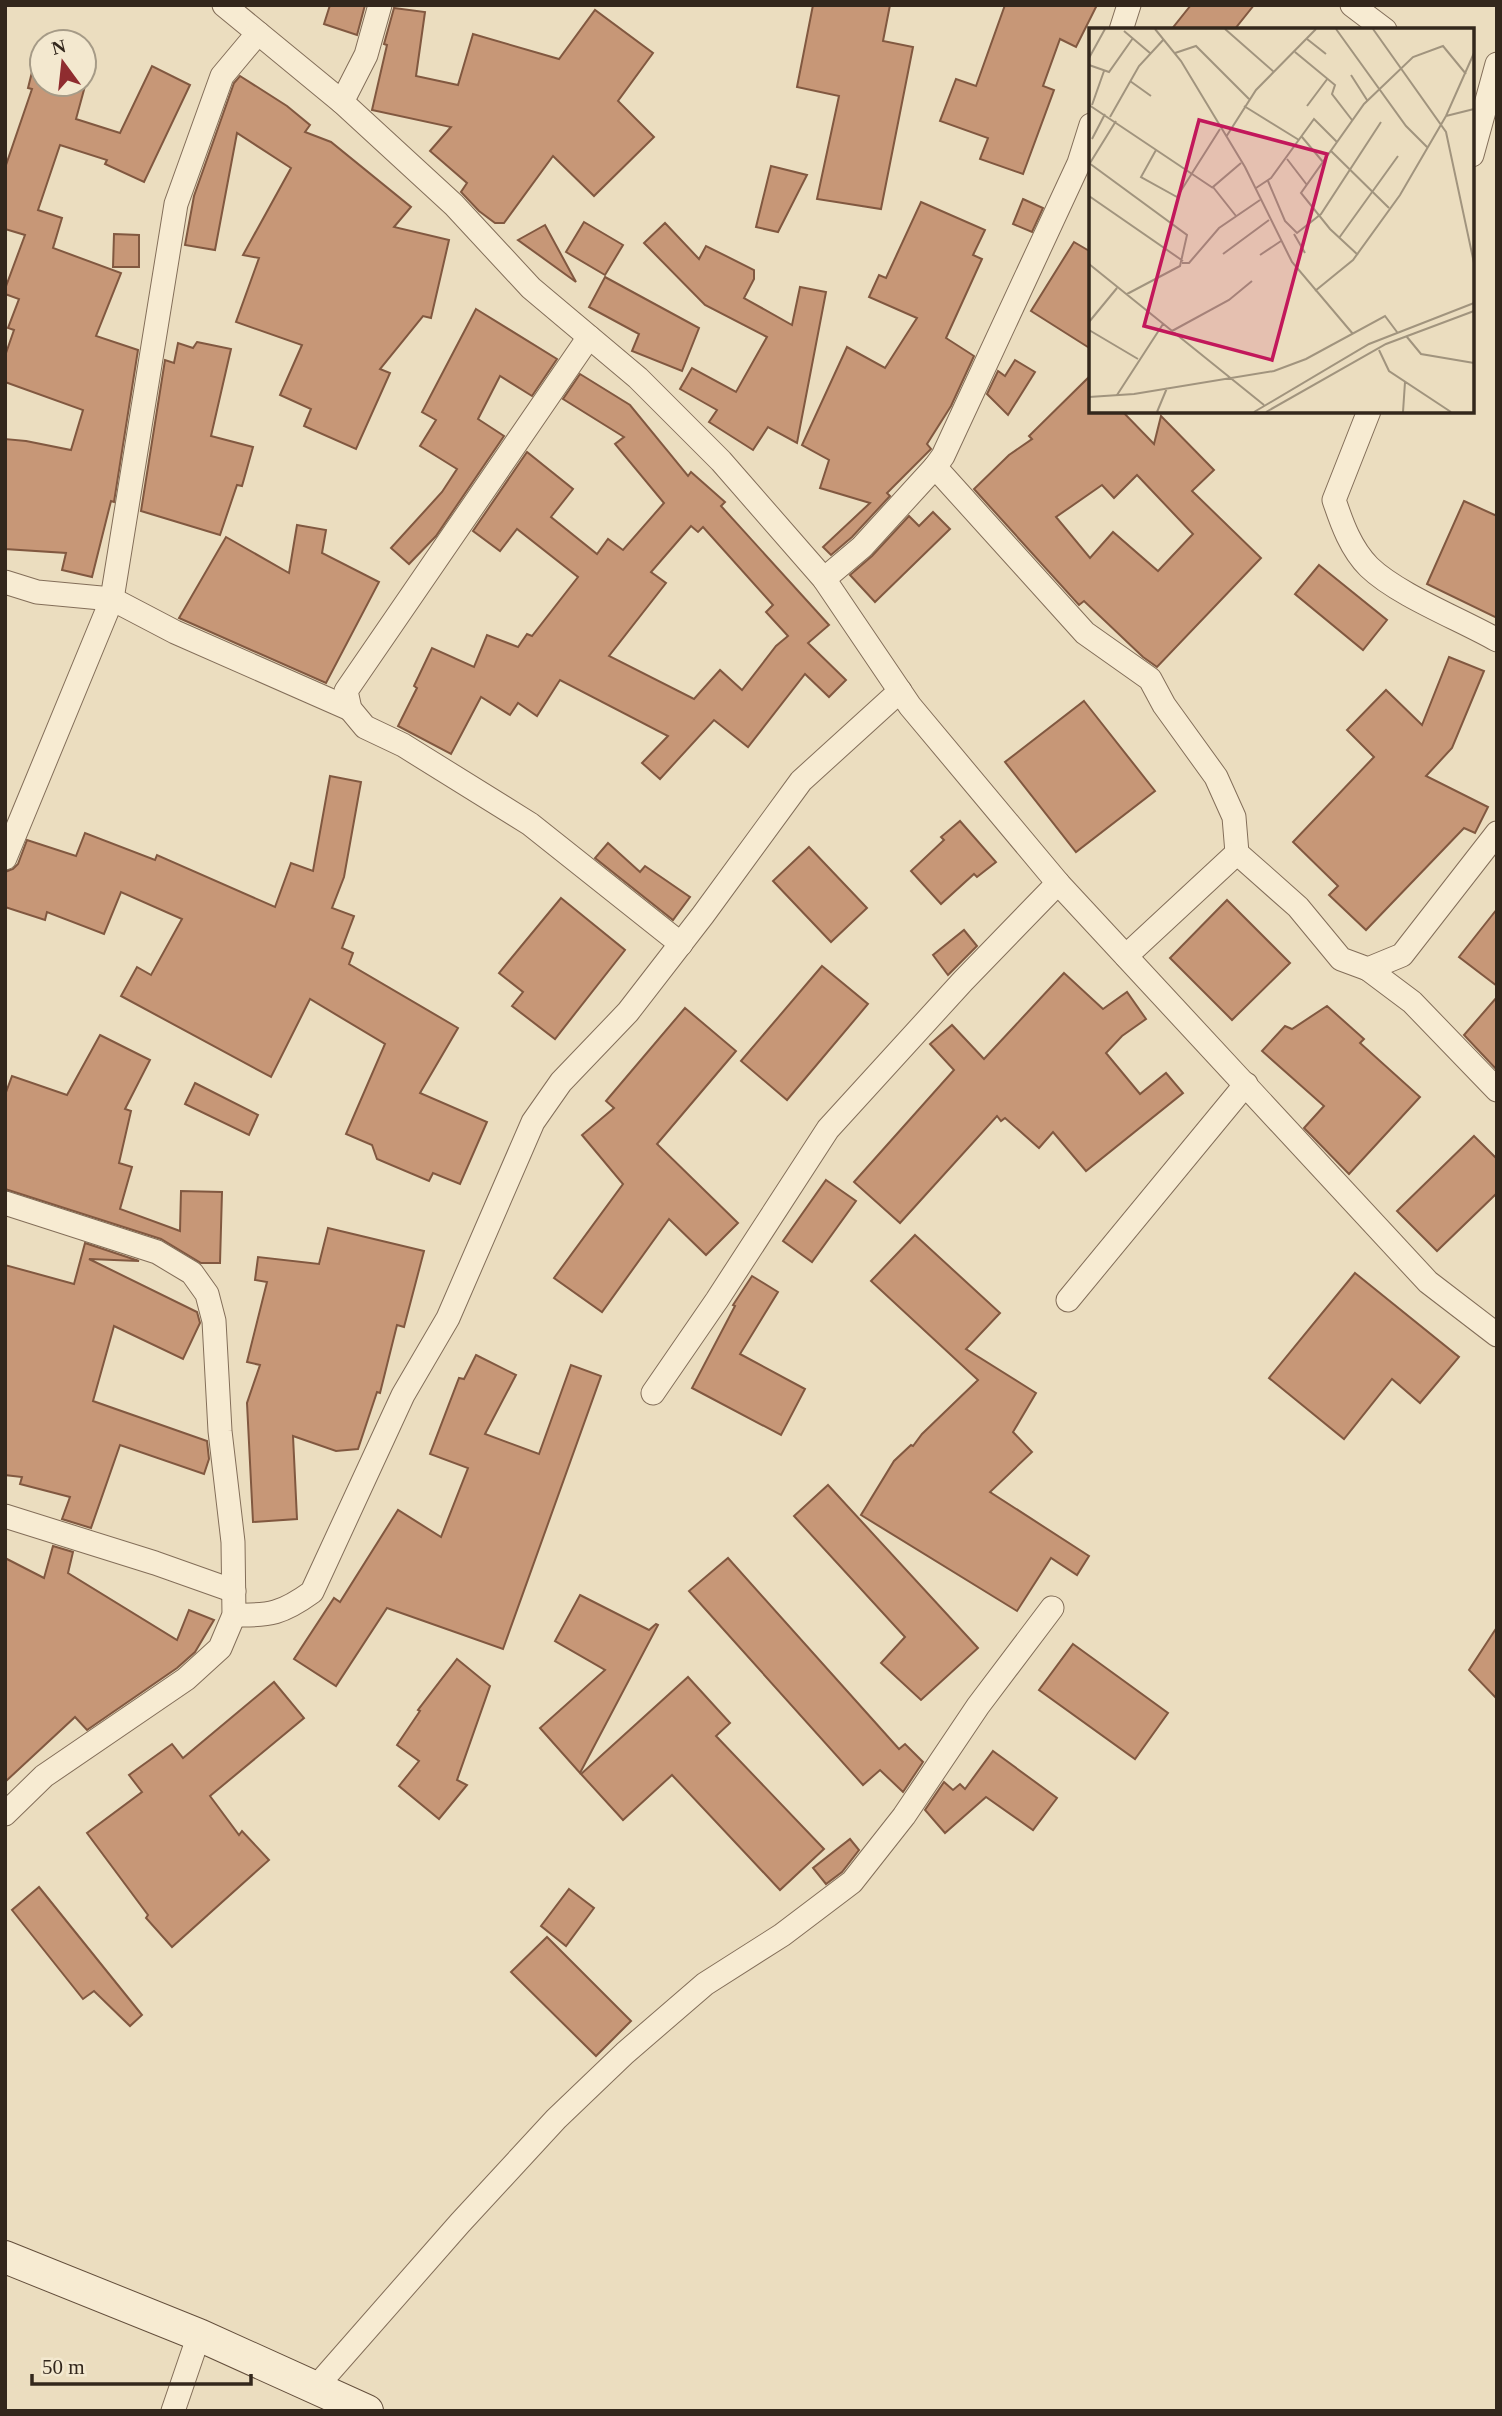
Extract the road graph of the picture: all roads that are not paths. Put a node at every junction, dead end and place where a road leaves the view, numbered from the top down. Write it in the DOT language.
graph roads {
  1 [pos="224,5"];
  2 [pos="380,5"];
  3 [pos="1129,5"];
  4 [pos="1352,5"];
  5 [pos="1122,28"];
  6 [pos="1382,28"];
  7 [pos="258,33"];
  8 [pos="1497,64"];
  9 [pos="1478,101"];
  10 [pos="342,102"];
  11 [pos="1474,137"];
  12 [pos="1089,139"];
  13 [pos="1085,167"];
  14 [pos="589,337"];
  15 [pos="1368,413"];
  16 [pos="935,467"];
  17 [pos="824,579"];
  18 [pos="5,582"];
  19 [pos="112,599"];
  20 [pos="1497,640"];
  21 [pos="900,691"];
  22 [pos="350,709"];
  23 [pos="1497,833"];
  24 [pos="1237,853"];
  25 [pos="5,858"];
  26 [pos="1058,883"];
  27 [pos="681,944"];
  28 [pos="1126,956"];
  29 [pos="1368,969"];
  30 [pos="1246,1084"];
  31 [pos="1497,1090"];
  32 [pos="5,1203"];
  33 [pos="1068,1300"];
  34 [pos="1497,1335"];
  35 [pos="653,1393"];
  36 [pos="5,1516"];
  37 [pos="234,1591"];
  38 [pos="1052,1608"];
  39 [pos="234,1615"];
  40 [pos="5,1814"];
  41 [pos="5,2257"];
  42 [pos="199,2334"];
  43 [pos="316,2387"];
  44 [pos="173,2411"];
  45 [pos="367,2411"];
  1 -- 7 [label="street"];
  2 -- 10 [label="street"];
  3 -- 5 [label="street"];
  4 -- 6 [label="street"];
  7 -- 10 [label="street"];
  7 -- 19 [label="street"];
  8 -- 9 [label="street"];
  9 -- 11 [label="street"];
  10 -- 14 [label="street"];
  12 -- 13 [label="street"];
  13 -- 16 [label="street"];
  14 -- 17 [label="street"];
  14 -- 22 [label="street"];
  15 -- 20 [label="street"];
  16 -- 17 [label="street"];
  16 -- 24 [label="street"];
  17 -- 21 [label="street"];
  18 -- 19 [label="street"];
  19 -- 22 [label="street"];
  19 -- 25 [label="street"];
  21 -- 26 [label="street"];
  21 -- 27 [label="street"];
  22 -- 27 [label="street"];
  23 -- 29 [label="street"];
  24 -- 28 [label="street"];
  24 -- 29 [label="street"];
  26 -- 28 [label="street"];
  26 -- 35 [label="street"];
  27 -- 39 [label="street"];
  28 -- 30 [label="street"];
  29 -- 31 [label="street"];
  30 -- 33 [label="street"];
  30 -- 34 [label="street"];
  32 -- 37 [label="street"];
  36 -- 37 [label="street"];
  37 -- 39 [label="street"];
  38 -- 43 [label="street"];
  39 -- 40 [label="street"];
  41 -- 42 [label="street"];
  42 -- 43 [label="street"];
  42 -- 44 [label="street"];
  43 -- 45 [label="street"];
}
